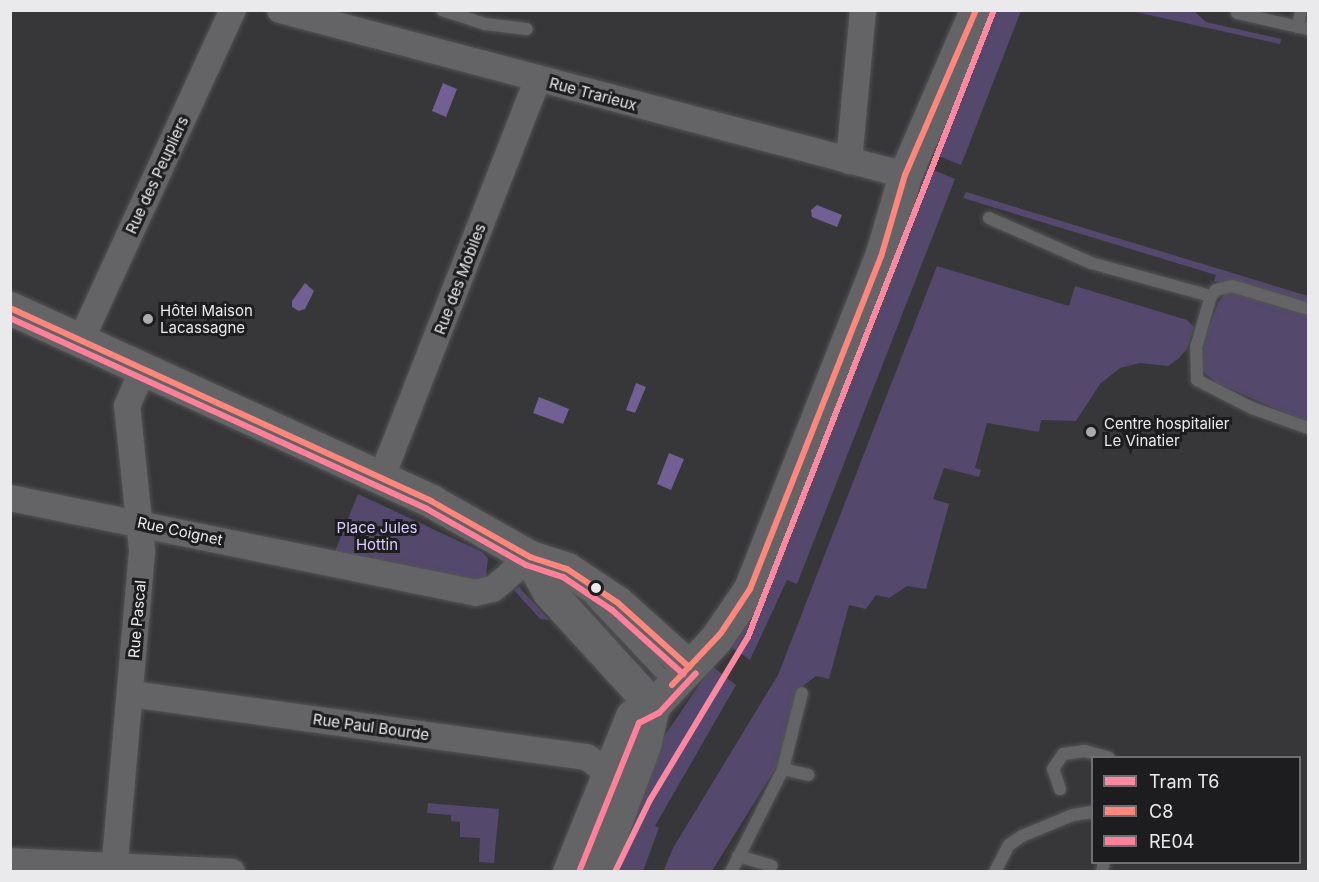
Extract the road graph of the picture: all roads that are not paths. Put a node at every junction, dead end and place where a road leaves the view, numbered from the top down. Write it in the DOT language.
graph roads {
  1 [pos="232,10"];
  2 [pos="280,10"];
  3 [pos="442,10"];
  4 [pos="862,10"];
  5 [pos="976,10"];
  6 [pos="1301,10"];
  7 [pos="1237,13"];
  8 [pos="1303,28"];
  9 [pos="527,29"];
  10 [pos="538,79"];
  11 [pos="849,161"];
  12 [pos="905,175"];
  13 [pos="989,218"];
  14 [pos="1211,296"];
  15 [pos="10,308"];
  16 [pos="1308,309"];
  17 [pos="81,340"];
  18 [pos="143,369"];
  19 [pos="1308,428"];
  20 [pos="381,479"];
  21 [pos="10,498"];
  22 [pos="140,522"];
  23 [pos="530,557"];
  24 [pos="671,686"];
  25 [pos="802,693"];
  26 [pos="131,694"];
  27 [pos="1102,756"];
  28 [pos="783,769"];
  29 [pos="607,771"];
  30 [pos="808,775"];
  31 [pos="1060,789"];
  32 [pos="1091,812"];
  33 [pos="738,855"];
  34 [pos="10,861"];
  35 [pos="772,866"];
  36 [pos="115,869"];
  37 [pos="232,872"];
  38 [pos="569,872"];
  39 [pos="597,872"];
  40 [pos="731,872"];
  41 [pos="995,872"];
  1 -- 17 [label="street, Rue des Peupliers"];
  2 -- 10 [label="street, Rue Trarieux"];
  3 -- 9 [label="lane"];
  4 -- 11 [label="street"];
  5 -- 12 [label="main road"];
  6 -- 8 [label="lane"];
  7 -- 8 [label="lane"];
  10 -- 11 [label="street, Rue Trarieux"];
  10 -- 20 [label="street, Rue des Mobiles"];
  11 -- 12 [label="street, Rue Trarieux"];
  12 -- 24 [label="main road"];
  13 -- 14 [label="lane"];
  14 -- 16 [label="lane"];
  14 -- 19 [label="lane"];
  15 -- 17 [label="main road"];
  17 -- 18 [label="main road"];
  18 -- 20 [label="main road"];
  18 -- 22 [label="street, Rue Pascal"];
  20 -- 23 [label="main road"];
  21 -- 22 [label="street, Rue Coignet"];
  22 -- 23 [label="street, Rue Coignet"];
  22 -- 26 [label="street, Rue Pascal"];
  23 -- 24 [label="main road"];
  23 -- 24 [label="main road"];
  24 -- 29 [label="main road"];
  24 -- 39 [label="main road"];
  25 -- 28 [label="lane"];
  26 -- 29 [label="street, Rue Paul Bourde"];
  26 -- 36 [label="street, Rue Pascal"];
  27 -- 31 [label="lane"];
  28 -- 30 [label="lane"];
  28 -- 33 [label="lane"];
  29 -- 38 [label="main road"];
  32 -- 41 [label="lane"];
  33 -- 35 [label="lane"];
  33 -- 40 [label="lane"];
  34 -- 36 [label="street"];
  36 -- 37 [label="street"];
}
